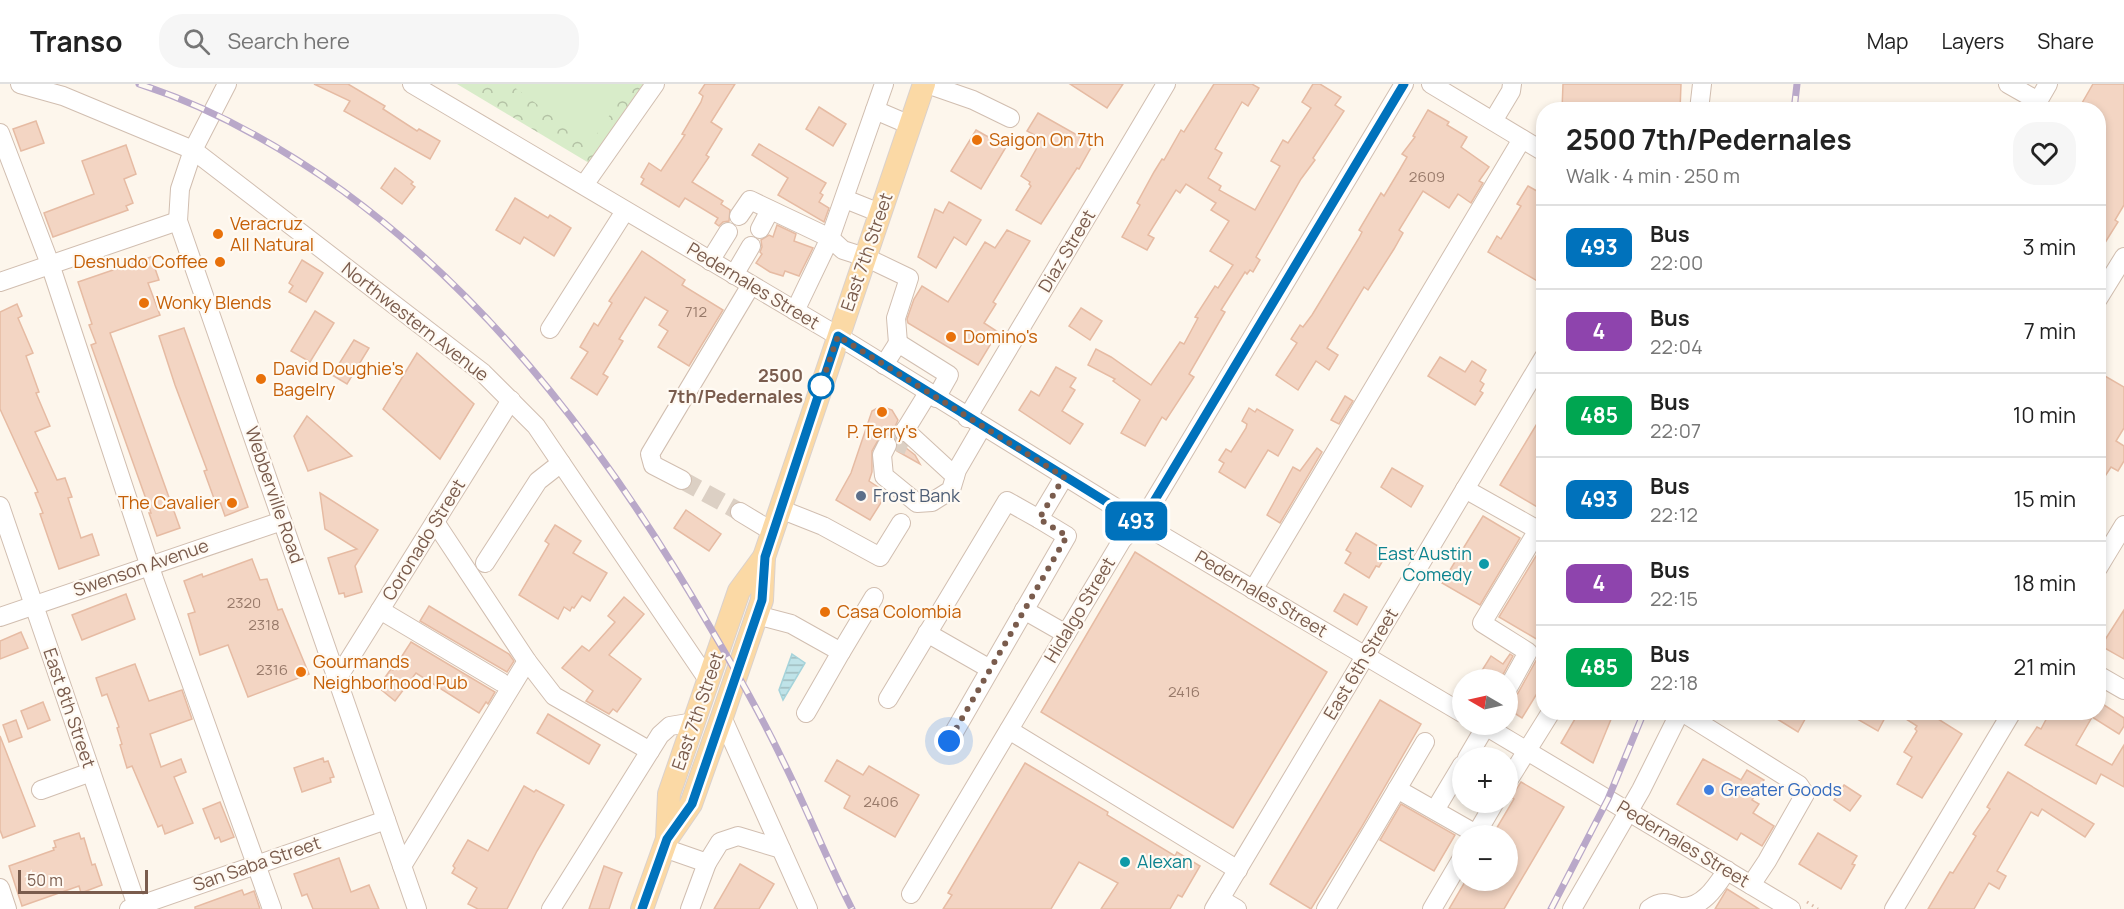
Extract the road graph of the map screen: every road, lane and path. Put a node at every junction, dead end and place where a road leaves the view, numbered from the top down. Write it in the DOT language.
graph roads {
  1 [pos="20,84"];
  2 [pos="227,84"];
  3 [pos="412,84"];
  4 [pos="655,84"];
  5 [pos="884,84"];
  6 [pos="926,84"];
  7 [pos="1166,84"];
  8 [pos="1404,84"];
  9 [pos="1431,84"];
  10 [pos="1512,84"];
  11 [pos="1702,84"];
  12 [pos="2008,84"];
  13 [pos="2048,84"];
  14 [pos="1700,102"];
  15 [pos="2031,102"];
  16 [pos="2037,102"];
  17 [pos="875,110"];
  18 [pos="1010,118"];
  19 [pos="1493,122"];
  20 [pos="910,125"];
  21 [pos="0,134"];
  22 [pos="1522,139"];
  23 [pos="1536,147"];
  24 [pos="193,150"];
  25 [pos="584,185"];
  26 [pos="844,199"];
  27 [pos="770,210"];
  28 [pos="626,211"];
  29 [pos="880,213"];
  30 [pos="739,216"];
  31 [pos="178,221"];
  32 [pos="760,229"];
  33 [pos="728,232"];
  34 [pos="830,238"];
  35 [pos="751,246"];
  36 [pos="865,257"];
  37 [pos="2124,257"];
  38 [pos="710,261"];
  39 [pos="50,264"];
  40 [pos="734,275"];
  41 [pos="0,282"];
  42 [pos="751,285"];
  43 [pos="2106,286"];
  44 [pos="795,311"];
  45 [pos="550,330"];
  46 [pos="838,336"];
  47 [pos="898,343"];
  48 [pos="884,365"];
  49 [pos="1536,382"];
  50 [pos="932,395"];
  51 [pos="511,400"];
  52 [pos="975,422"];
  53 [pos="892,448"];
  54 [pos="561,463"];
  55 [pos="1064,477"];
  56 [pos="682,480"];
  57 [pos="953,483"];
  58 [pos="1465,489"];
  59 [pos="0,506"];
  60 [pos="780,509"];
  61 [pos="740,512"];
  62 [pos="1039,519"];
  63 [pos="282,521"];
  64 [pos="435,522"];
  65 [pos="1139,522"];
  66 [pos="901,523"];
  67 [pos="2124,525"];
  68 [pos="1536,529"];
  69 [pos="773,532"];
  70 [pos="1536,533"];
  71 [pos="2106,555"];
  72 [pos="765,557"];
  73 [pos="484,562"];
  74 [pos="150,565"];
  75 [pos="1253,590"];
  76 [pos="874,597"];
  77 [pos="33,605"];
  78 [pos="380,610"];
  79 [pos="1024,610"];
  80 [pos="757,615"];
  81 [pos="0,617"];
  82 [pos="927,633"];
  83 [pos="1066,634"];
  84 [pos="841,652"];
  85 [pos="1365,656"];
  86 [pos="527,661"];
  87 [pos="990,669"];
  88 [pos="1518,670"];
  89 [pos="337,679"];
  90 [pos="708,680"];
  91 [pos="2106,680"];
  92 [pos="501,682"];
  93 [pos="2124,690"];
  94 [pos="888,699"];
  95 [pos="1452,707"];
  96 [pos="806,713"];
  97 [pos="722,717"];
  98 [pos="1546,720"];
  99 [pos="1677,720"];
  100 [pos="1694,720"];
  101 [pos="2007,720"];
  102 [pos="694,722"];
  103 [pos="1009,730"];
  104 [pos="1502,735"];
  105 [pos="949,741"];
  106 [pos="1425,742"];
  107 [pos="1527,750"];
  108 [pos="650,751"];
  109 [pos="1518,765"];
  110 [pos="91,772"];
  111 [pos="1452,782"];
  112 [pos="41,789"];
  113 [pos="1397,789"];
  114 [pos="1435,810"];
  115 [pos="1628,810"];
  116 [pos="386,820"];
  117 [pos="1460,825"];
  118 [pos="665,844"];
  119 [pos="781,849"];
  120 [pos="707,863"];
  121 [pos="256,864"];
  122 [pos="402,866"];
  123 [pos="1238,870"];
  124 [pos="1727,870"];
  125 [pos="1452,875"];
  126 [pos="1751,885"];
  127 [pos="0,888"];
  128 [pos="911,894"];
  129 [pos="1770,903"];
  130 [pos="1217,904"];
  131 [pos="135,908"];
  132 [pos="7,909"];
  133 [pos="272,909"];
  134 [pos="417,909"];
  135 [pos="551,909"];
  136 [pos="642,909"];
  137 [pos="690,909"];
  138 [pos="808,909"];
  139 [pos="1237,909"];
  140 [pos="1326,909"];
  141 [pos="1432,909"];
  142 [pos="1572,909"];
  143 [pos="1649,909"];
  144 [pos="1791,909"];
  145 [pos="1894,909"];
  1 -- 24 [label="street, Northwestern Avenue"];
  2 -- 24 [label="street, Webberville Road"];
  3 -- 25 [label="street, Pedernales Street"];
  4 -- 25 [label="street"];
  5 -- 17 [label="street"];
  6 -- 18 [label="street"];
  6 -- 20 [label="main road, East 7th Street"];
  7 -- 52 [label="street, Diaz Street"];
  8 -- 65 [label="street, Hidalgo Street"];
  9 -- 19 [label="street"];
  10 -- 19 [label="street"];
  11 -- 14 [label="street"];
  12 -- 15 [label="street"];
  13 -- 16 [label="street"];
  17 -- 20 [label="street"];
  17 -- 26 [label="street"];
  19 -- 22 [label="street"];
  20 -- 29 [label="main road, East 7th Street"];
  21 -- 39 [label="street"];
  22 -- 23 [label="street"];
  22 -- 75 [label="street"];
  24 -- 31 [label="street, Webberville Road"];
  24 -- 51 [label="street, Northwestern Avenue"];
  25 -- 28 [label="street, Pedernales Street"];
  26 -- 29 [label="street"];
  26 -- 34 [label="street"];
  27 -- 30 [label="street"];
  27 -- 32 [label="street"];
  27 -- 34 [label="street"];
  28 -- 38 [label="street, Pedernales Street"];
  28 -- 45 [label="street"];
  29 -- 36 [label="main road, East 7th Street"];
  31 -- 39 [label="street"];
  31 -- 63 [label="street, Webberville Road"];
  33 -- 38 [label="street"];
  34 -- 36 [label="street"];
  34 -- 44 [label="street"];
  35 -- 40 [label="street"];
  36 -- 46 [label="main road, East 7th Street"];
  36 -- 47 [label="street"];
  37 -- 43 [label="street"];
  38 -- 40 [label="street, Pedernales Street"];
  39 -- 41 [label="street"];
  39 -- 74 [label="street"];
  40 -- 42 [label="street, Pedernales Street"];
  42 -- 44 [label="street, Pedernales Street"];
  42 -- 56 [label="street"];
  44 -- 46 [label="street, Pedernales Street"];
  46 -- 48 [label="street, Pedernales Street"];
  46 -- 60 [label="main road, East 7th Street"];
  47 -- 48 [label="street"];
  47 -- 50 [label="street"];
  48 -- 50 [label="street, Pedernales Street"];
  49 -- 58 [label="street, East 6th Street"];
  50 -- 52 [label="street, Pedernales Street"];
  50 -- 57 [label="street"];
  51 -- 54 [label="street, Northwestern Avenue"];
  51 -- 64 [label="street, Coronado Street"];
  52 -- 55 [label="street, Pedernales Street"];
  52 -- 57 [label="street, Diaz Street"];
  53 -- 57 [label="street"];
  54 -- 73 [label="street"];
  54 -- 90 [label="street, Northwestern Avenue"];
  55 -- 62 [label="street"];
  55 -- 65 [label="street, Pedernales Street"];
  58 -- 68 [label="street"];
  58 -- 85 [label="street, East 6th Street"];
  59 -- 77 [label="street, East 8th Street"];
  60 -- 66 [label="street"];
  60 -- 69 [label="main road, East 7th Street"];
  61 -- 69 [label="street"];
  62 -- 79 [label="street"];
  62 -- 82 [label="street"];
  63 -- 74 [label="street, Swenson Avenue"];
  63 -- 89 [label="street, Webberville Road"];
  64 -- 78 [label="street, Coronado Street"];
  64 -- 86 [label="street"];
  65 -- 75 [label="street, Pedernales Street"];
  65 -- 83 [label="street, Hidalgo Street"];
  67 -- 71 [label="street"];
  69 -- 72 [label="main road, East 7th Street"];
  70 -- 88 [label="street"];
  72 -- 80 [label="main road, East 7th Street"];
  72 -- 90 [label="main road, East 7th Street"];
  74 -- 77 [label="street, Swenson Avenue"];
  74 -- 121 [label="street"];
  75 -- 85 [label="street, Pedernales Street"];
  76 -- 84 [label="street"];
  77 -- 81 [label="street, Swenson Avenue"];
  77 -- 110 [label="street, East 8th Street"];
  78 -- 89 [label="street, Coronado Street"];
  78 -- 92 [label="street"];
  79 -- 83 [label="street"];
  79 -- 87 [label="street"];
  80 -- 84 [label="street"];
  80 -- 97 [label="main road, East 7th Street"];
  82 -- 87 [label="street"];
  82 -- 94 [label="street"];
  83 -- 103 [label="street, Hidalgo Street"];
  84 -- 96 [label="street"];
  85 -- 95 [label="street, Pedernales Street"];
  85 -- 123 [label="street, East 6th Street"];
  86 -- 108 [label="street"];
  86 -- 122 [label="street"];
  87 -- 105 [label="street"];
  89 -- 116 [label="street, Webberville Road"];
  90 -- 102 [label="main road, East 7th Street"];
  91 -- 93 [label="street"];
  97 -- 118 [label="main road, East 7th Street"];
  97 -- 119 [label="street"];
  98 -- 107 [label="street"];
  99 -- 115 [label="street"];
  100 -- 126 [label="street"];
  101 -- 145 [label="street"];
  102 -- 108 [label="street"];
  102 -- 118 [label="main road, East 7th Street"];
  103 -- 123 [label="street"];
  103 -- 128 [label="street, Hidalgo Street"];
  104 -- 107 [label="street, Pedernales Street"];
  106 -- 113 [label="street"];
  107 -- 109 [label="street"];
  107 -- 115 [label="street, Pedernales Street"];
  108 -- 135 [label="street"];
  110 -- 112 [label="street"];
  110 -- 131 [label="street, East 8th Street"];
  111 -- 114 [label="street"];
  113 -- 114 [label="street"];
  113 -- 140 [label="street"];
  114 -- 117 [label="street"];
  115 -- 124 [label="street, Pedernales Street"];
  115 -- 142 [label="street"];
  116 -- 121 [label="street, San Saba Street"];
  116 -- 122 [label="street, Webberville Road"];
  118 -- 120 [label="street"];
  118 -- 136 [label="main road, East 7th Street"];
  119 -- 120 [label="street"];
  119 -- 138 [label="street"];
  120 -- 137 [label="street"];
  121 -- 131 [label="street, San Saba Street"];
  121 -- 133 [label="street"];
  122 -- 134 [label="street, Webberville Road"];
  123 -- 130 [label="street, East 6th Street"];
  124 -- 126 [label="street, Pedernales Street"];
  124 -- 143 [label="street"];
  125 -- 141 [label="street"];
  126 -- 129 [label="street, Pedernales Street"];
  127 -- 132 [label="street"];
  129 -- 144 [label="street, Pedernales Street"];
  130 -- 139 [label="street"];
}
